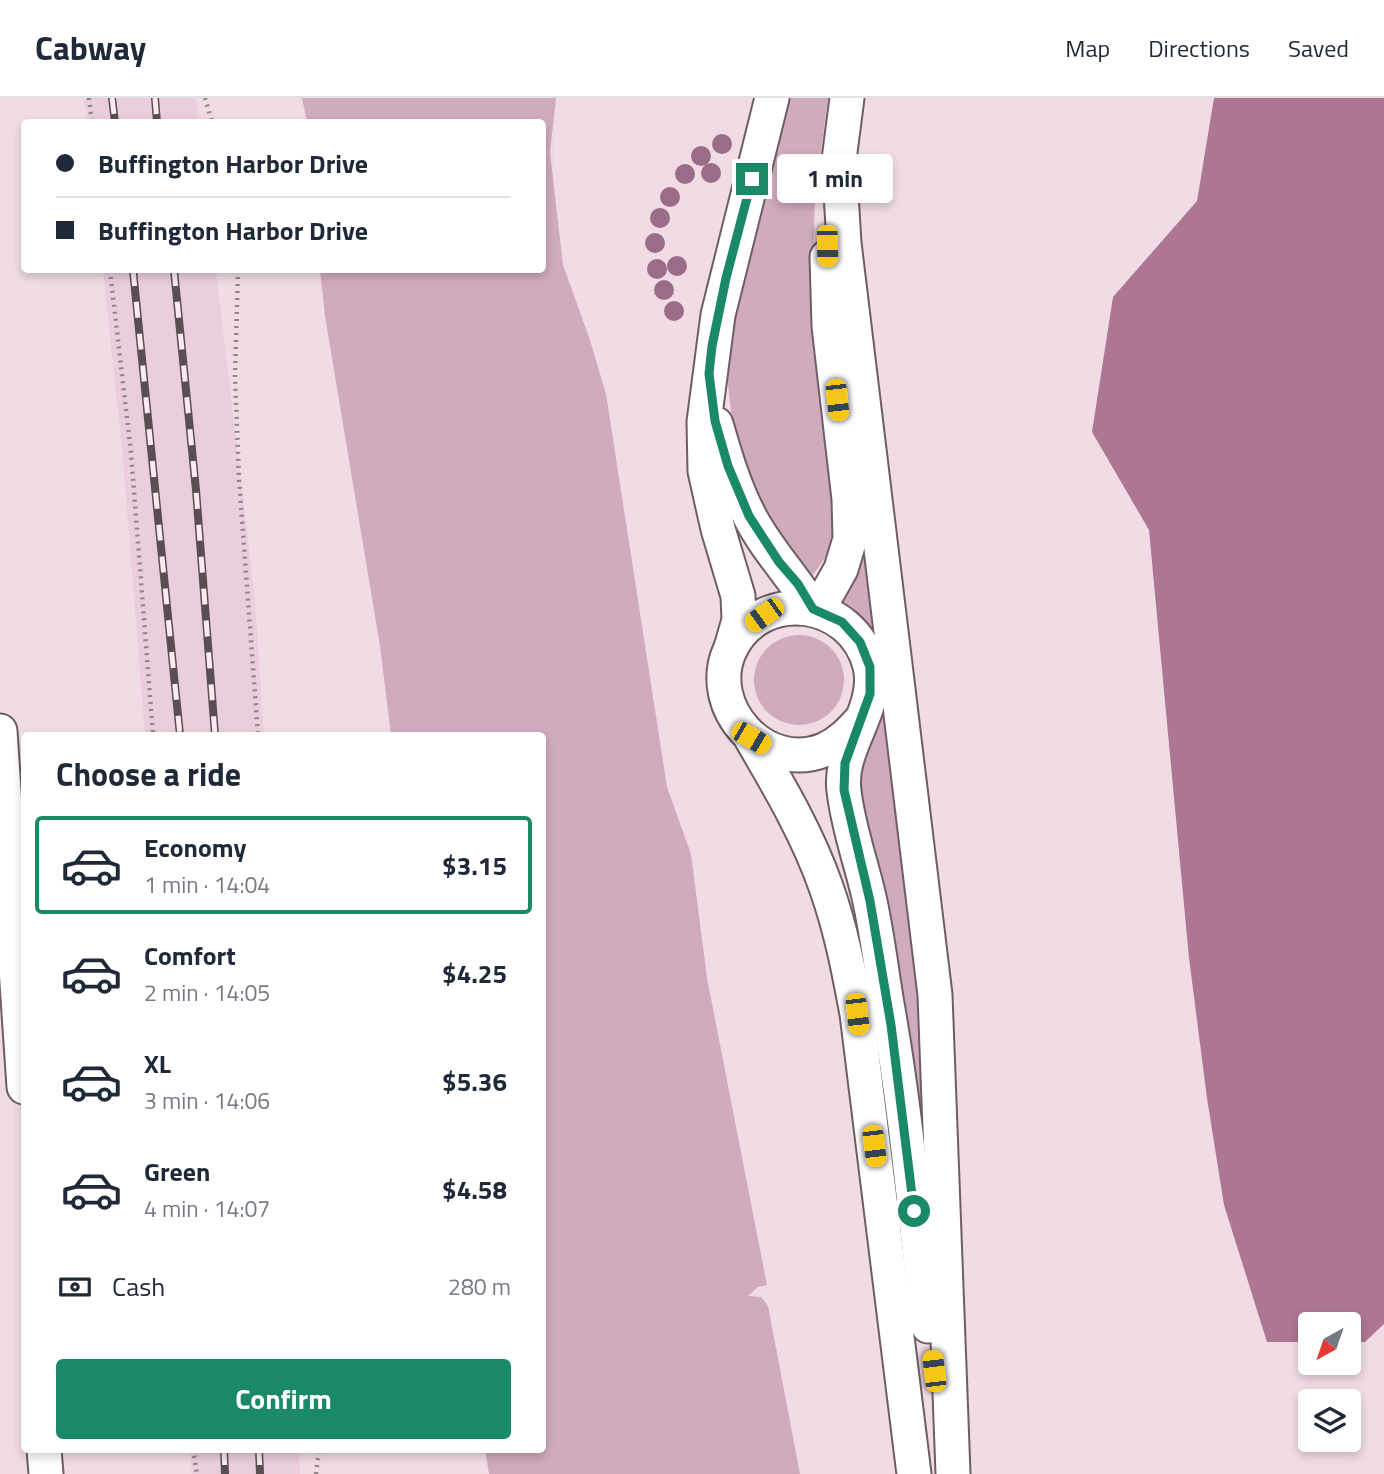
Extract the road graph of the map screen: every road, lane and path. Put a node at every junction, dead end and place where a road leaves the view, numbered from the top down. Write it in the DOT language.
graph roads {
  1 [pos="89,98"];
  2 [pos="205,98"];
  3 [pos="772,98"];
  4 [pos="847,98"];
  5 [pos="92,119"];
  6 [pos="211,119"];
  7 [pos="839,162"];
  8 [pos="110,273"];
  9 [pos="238,273"];
  10 [pos="709,374"];
  11 [pos="815,609"];
  12 [pos="730,651"];
  13 [pos="861,720"];
  14 [pos="0,731"];
  15 [pos="153,732"];
  16 [pos="258,732"];
  17 [pos="751,738"];
  18 [pos="21,1042"];
  19 [pos="44,1453"];
  20 [pos="194,1453"];
  21 [pos="319,1453"];
  22 [pos="46,1474"];
  23 [pos="197,1474"];
  24 [pos="316,1474"];
  25 [pos="914,1474"];
  26 [pos="953,1474"];
  1 -- 5 [label="path"];
  2 -- 6 [label="path"];
  3 -- 10 [label="street"];
  4 -- 7 [label="street"];
  7 -- 11 [label="street"];
  7 -- 26 [label="street"];
  8 -- 15 [label="path"];
  9 -- 16 [label="path"];
  10 -- 11 [label="street"];
  10 -- 12 [label="street"];
  11 -- 12 [label="street"];
  11 -- 13 [label="street"];
  12 -- 17 [label="street"];
  13 -- 17 [label="street"];
  13 -- 26 [label="street"];
  14 -- 18 [label="street"];
  17 -- 25 [label="street"];
  19 -- 22 [label="street"];
  20 -- 23 [label="path"];
  21 -- 24 [label="path"];
}
